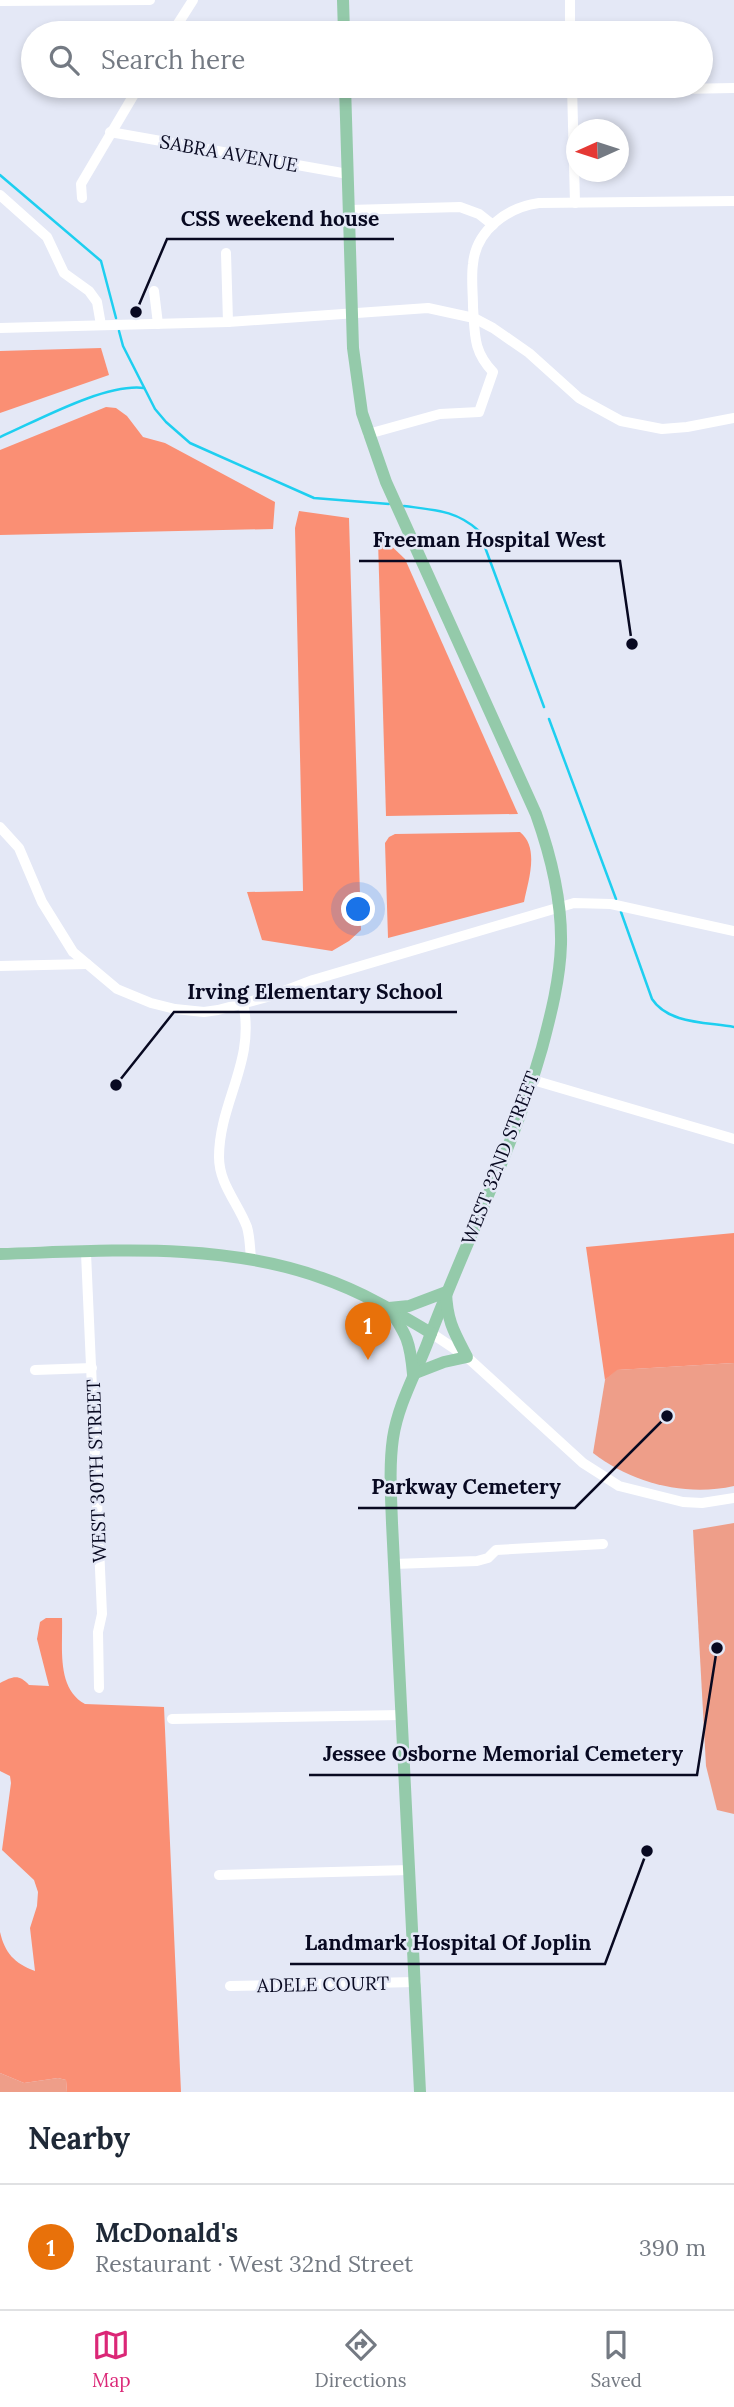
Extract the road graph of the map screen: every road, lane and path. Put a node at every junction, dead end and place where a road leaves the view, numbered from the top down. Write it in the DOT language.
graph roads {
  1 [pos="150,0"];
  2 [pos="193,0"];
  3 [pos="343,0"];
  4 [pos="570,0"];
  5 [pos="0,1"];
  6 [pos="36,1"];
  7 [pos="180,21"];
  8 [pos="344,21"];
  9 [pos="570,21"];
  10 [pos="713,88"];
  11 [pos="734,88"];
  12 [pos="131,98"];
  13 [pos="345,98"];
  14 [pos="572,98"];
  15 [pos="110,132"];
  16 [pos="348,174"];
  17 [pos="0,195"];
  18 [pos="82,198"];
  19 [pos="734,201"];
  20 [pos="575,203"];
  21 [pos="349,210"];
  22 [pos="493,225"];
  23 [pos="226,253"];
  24 [pos="154,291"];
  25 [pos="352,312"];
  26 [pos="474,318"];
  27 [pos="228,322"];
  28 [pos="158,324"];
  29 [pos="101,325"];
  30 [pos="0,328"];
  31 [pos="734,418"];
  32 [pos="368,433"];
  33 [pos="0,827"];
  34 [pos="559,905"];
  35 [pos="734,931"];
  36 [pos="87,964"];
  37 [pos="0,966"];
  38 [pos="243,1003"];
  39 [pos="533,1080"];
  40 [pos="734,1139"];
  41 [pos="86,1253"];
  42 [pos="0,1254"];
  43 [pos="251,1259"];
  44 [pos="446,1292"];
  45 [pos="388,1308"];
  46 [pos="431,1333"];
  47 [pos="467,1357"];
  48 [pos="92,1368"];
  49 [pos="35,1370"];
  50 [pos="413,1374"];
  51 [pos="734,1498"];
  52 [pos="603,1544"];
  53 [pos="394,1564"];
  54 [pos="99,1688"];
  55 [pos="402,1715"];
  56 [pos="172,1719"];
  57 [pos="410,1870"];
  58 [pos="219,1875"];
  59 [pos="416,1982"];
  60 [pos="230,1986"];
  61 [pos="420,2092"];
  1 -- 6 [label="street"];
  2 -- 7 [label="street"];
  3 -- 8 [label="main road"];
  4 -- 9 [label="street"];
  5 -- 6 [label="street"];
  10 -- 11 [label="street"];
  12 -- 15 [label="street"];
  13 -- 16 [label="main road, WEST 32ND STREET"];
  14 -- 20 [label="street"];
  15 -- 16 [label="street, SABRA AVENUE"];
  15 -- 18 [label="street"];
  16 -- 21 [label="main road, WEST 32ND STREET"];
  17 -- 29 [label="street"];
  19 -- 20 [label="street"];
  20 -- 22 [label="street"];
  21 -- 22 [label="street"];
  21 -- 25 [label="main road, WEST 32ND STREET"];
  22 -- 26 [label="street"];
  23 -- 27 [label="street"];
  24 -- 28 [label="street"];
  25 -- 26 [label="street"];
  25 -- 27 [label="street"];
  25 -- 32 [label="main road, WEST 32ND STREET"];
  26 -- 31 [label="street"];
  26 -- 32 [label="street"];
  27 -- 28 [label="street"];
  28 -- 29 [label="street"];
  29 -- 30 [label="street"];
  32 -- 34 [label="main road, WEST 32ND STREET"];
  33 -- 36 [label="street"];
  34 -- 35 [label="street"];
  34 -- 38 [label="street"];
  34 -- 39 [label="main road, WEST 32ND STREET"];
  36 -- 37 [label="street"];
  36 -- 38 [label="street"];
  38 -- 43 [label="street"];
  39 -- 40 [label="street"];
  39 -- 44 [label="main road, WEST 32ND STREET"];
  41 -- 42 [label="main road"];
  41 -- 43 [label="main road"];
  41 -- 48 [label="street, WEST 30TH STREET"];
  43 -- 45 [label="main road"];
  44 -- 45 [label="main road"];
  44 -- 46 [label="main road, WEST 32ND STREET"];
  44 -- 47 [label="main road"];
  45 -- 46 [label="main road"];
  45 -- 50 [label="main road"];
  46 -- 47 [label="street"];
  46 -- 50 [label="main road, WEST 32ND STREET"];
  47 -- 50 [label="main road"];
  47 -- 51 [label="street"];
  48 -- 49 [label="street"];
  48 -- 54 [label="street, WEST 30TH STREET"];
  50 -- 53 [label="main road, WEST 32ND STREET"];
  52 -- 53 [label="street"];
  53 -- 55 [label="main road, WEST 32ND STREET"];
  55 -- 56 [label="street"];
  55 -- 57 [label="main road, WEST 32ND STREET"];
  57 -- 58 [label="street"];
  57 -- 59 [label="main road, WEST 32ND STREET"];
  59 -- 60 [label="street, ADELE COURT"];
  59 -- 61 [label="main road, WEST 32ND STREET"];
}
